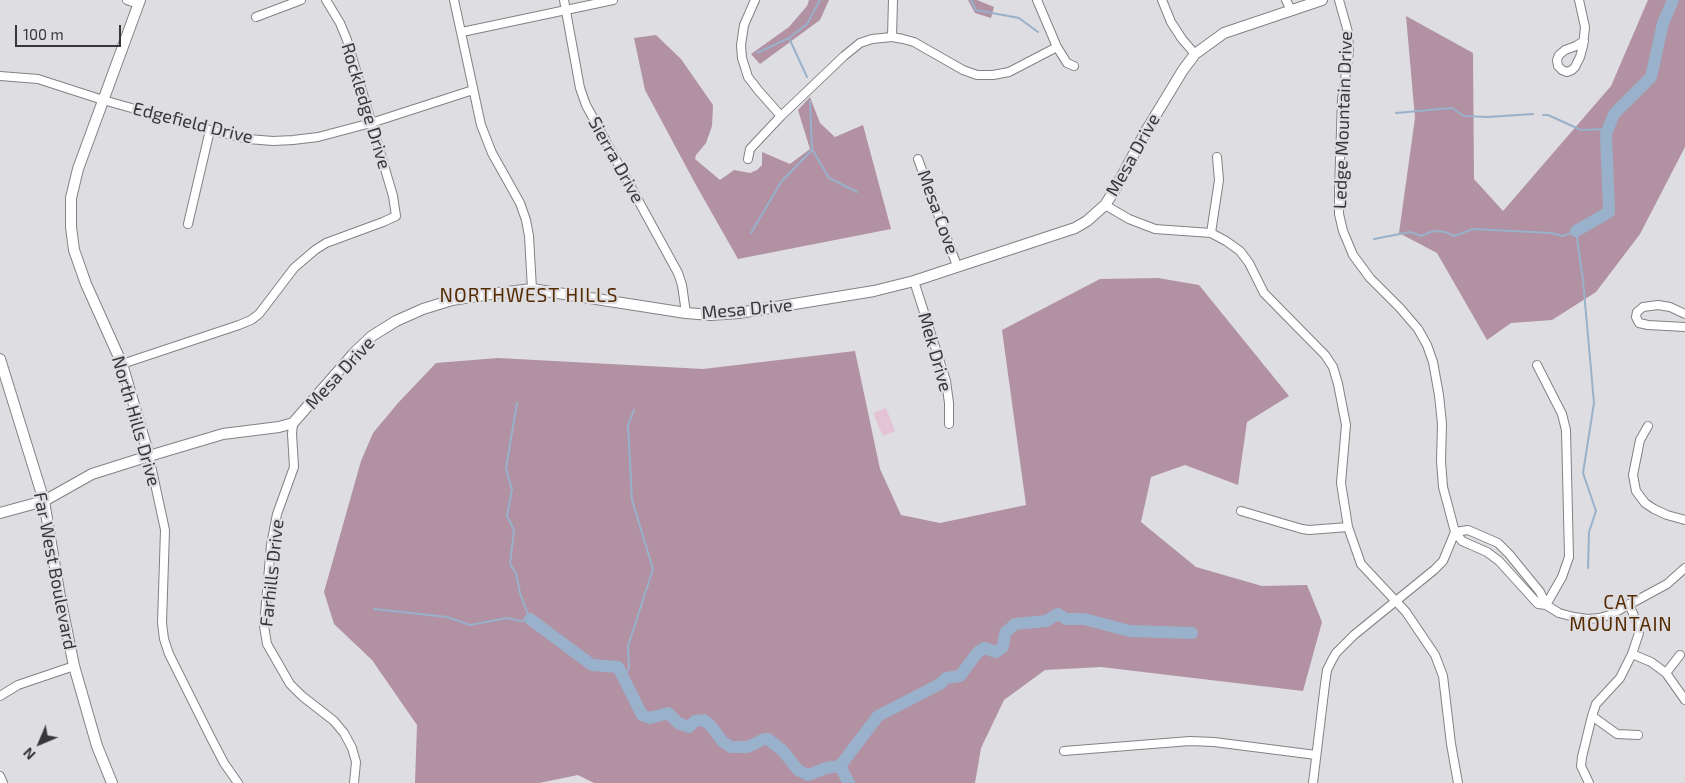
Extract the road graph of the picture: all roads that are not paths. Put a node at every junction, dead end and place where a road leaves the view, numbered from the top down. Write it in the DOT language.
graph roads {
  1 [pos="127,0"];
  2 [pos="300,0"];
  3 [pos="326,0"];
  4 [pos="454,0"];
  5 [pos="564,0"];
  6 [pos="613,0"];
  7 [pos="755,0"];
  8 [pos="893,0"];
  9 [pos="1036,0"];
  10 [pos="1162,0"];
  11 [pos="1322,0"];
  12 [pos="1339,0"];
  13 [pos="1579,0"];
  14 [pos="139,2"];
  15 [pos="1288,5"];
  16 [pos="567,10"];
  17 [pos="256,17"];
  18 [pos="462,32"];
  19 [pos="892,36"];
  20 [pos="1584,41"];
  21 [pos="1058,47"];
  22 [pos="1195,54"];
  23 [pos="1074,66"];
  24 [pos="0,76"];
  25 [pos="473,90"];
  26 [pos="103,100"];
  27 [pos="781,116"];
  28 [pos="371,123"];
  29 [pos="210,130"];
  30 [pos="1217,157"];
  31 [pos="748,159"];
  32 [pos="918,159"];
  33 [pos="1105,205"];
  34 [pos="188,224"];
  35 [pos="1211,233"];
  36 [pos="957,266"];
  37 [pos="914,281"];
  38 [pos="532,289"];
  39 [pos="686,313"];
  40 [pos="1685,314"];
  41 [pos="1685,326"];
  42 [pos="0,358"];
  43 [pos="122,364"];
  44 [pos="1537,365"];
  45 [pos="293,423"];
  46 [pos="949,424"];
  47 [pos="1648,426"];
  48 [pos="149,456"];
  49 [pos="44,502"];
  50 [pos="1241,511"];
  51 [pos="0,514"];
  52 [pos="1685,520"];
  53 [pos="1348,527"];
  54 [pos="1455,532"];
  55 [pos="1685,568"];
  56 [pos="1396,600"];
  57 [pos="1546,604"];
  58 [pos="1628,604"];
  59 [pos="1632,654"];
  60 [pos="1680,655"];
  61 [pos="74,666"];
  62 [pos="1666,673"];
  63 [pos="0,696"];
  64 [pos="1685,700"];
  65 [pos="1592,716"];
  66 [pos="1638,735"];
  67 [pos="1064,751"];
  68 [pos="1316,755"];
  69 [pos="0,776"];
  70 [pos="3,783"];
  71 [pos="112,783"];
  72 [pos="238,783"];
  73 [pos="354,783"];
  74 [pos="1313,783"];
  75 [pos="1458,783"];
  76 [pos="1589,783"];
  1 -- 14 [label="street"];
  2 -- 17 [label="street"];
  3 -- 28 [label="street, Rockledge Drive"];
  4 -- 18 [label="street"];
  5 -- 16 [label="street, Sierra Drive"];
  6 -- 16 [label="street"];
  7 -- 27 [label="street"];
  8 -- 19 [label="street"];
  9 -- 21 [label="street"];
  10 -- 22 [label="street"];
  11 -- 15 [label="street, Mesa Drive"];
  12 -- 54 [label="street, Ledge Mountain Drive"];
  13 -- 20 [label="street"];
  14 -- 26 [label="street, North Hills Drive"];
  15 -- 22 [label="street, Mesa Drive"];
  16 -- 18 [label="street"];
  16 -- 39 [label="street, Sierra Drive"];
  18 -- 25 [label="street"];
  19 -- 21 [label="street"];
  19 -- 27 [label="street"];
  21 -- 23 [label="street"];
  22 -- 33 [label="street, Mesa Drive"];
  24 -- 26 [label="street, Edgefield Drive"];
  25 -- 28 [label="street, Edgefield Drive"];
  25 -- 38 [label="street"];
  26 -- 29 [label="street, Edgefield Drive"];
  26 -- 43 [label="street, North Hills Drive"];
  27 -- 31 [label="street"];
  28 -- 29 [label="street, Edgefield Drive"];
  28 -- 43 [label="street, Rockledge Drive"];
  29 -- 34 [label="street"];
  30 -- 35 [label="street"];
  32 -- 36 [label="street, Mesa Cove"];
  33 -- 35 [label="street"];
  33 -- 36 [label="street, Mesa Drive"];
  35 -- 53 [label="street"];
  36 -- 37 [label="street, Mesa Drive"];
  37 -- 39 [label="street, Mesa Drive"];
  37 -- 46 [label="street, Mek Drive"];
  38 -- 39 [label="street, Mesa Drive"];
  38 -- 45 [label="street, Mesa Drive"];
  40 -- 41 [label="street"];
  42 -- 49 [label="street, Far West Boulevard"];
  43 -- 48 [label="street, North Hills Drive"];
  44 -- 57 [label="street"];
  45 -- 48 [label="street, Mesa Drive"];
  45 -- 73 [label="street, Farhills Drive"];
  47 -- 52 [label="street"];
  48 -- 49 [label="street, Mesa Drive"];
  48 -- 72 [label="street, North Hills Drive"];
  49 -- 51 [label="street, Mesa Drive"];
  49 -- 61 [label="street, Far West Boulevard"];
  50 -- 53 [label="street"];
  53 -- 56 [label="street"];
  54 -- 56 [label="street"];
  54 -- 57 [label="street"];
  54 -- 57 [label="street"];
  55 -- 58 [label="street"];
  56 -- 68 [label="street"];
  56 -- 75 [label="street"];
  57 -- 58 [label="street"];
  58 -- 59 [label="street"];
  59 -- 62 [label="street"];
  59 -- 65 [label="street"];
  60 -- 62 [label="street"];
  61 -- 63 [label="street"];
  61 -- 71 [label="street, Far West Boulevard"];
  62 -- 64 [label="street"];
  65 -- 66 [label="street"];
  65 -- 76 [label="street"];
  67 -- 68 [label="street"];
  68 -- 74 [label="street"];
  69 -- 70 [label="street"];
}
